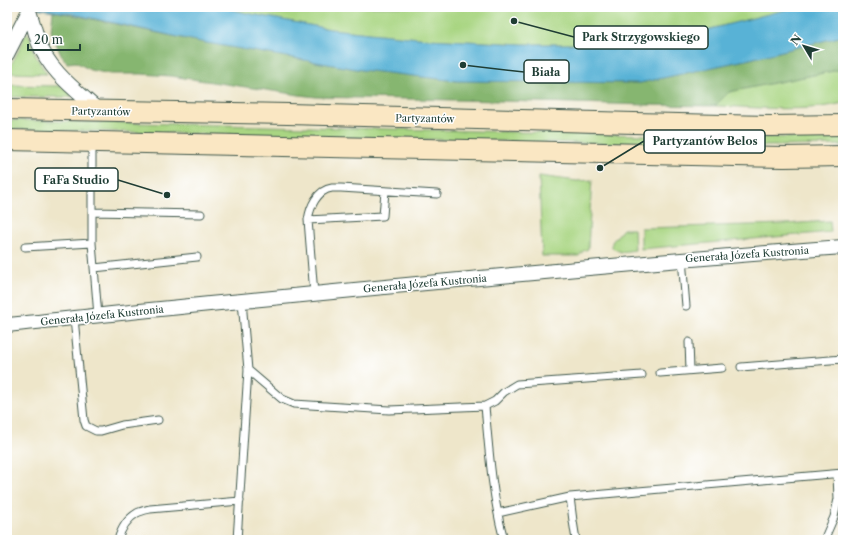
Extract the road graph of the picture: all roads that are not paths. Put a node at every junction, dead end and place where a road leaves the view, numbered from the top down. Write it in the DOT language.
graph roads {
  1 [pos="30,9"];
  2 [pos="7,54"];
  3 [pos="7,109"];
  4 [pos="99,111"];
  5 [pos="843,125"];
  6 [pos="7,140"];
  7 [pos="92,142"];
  8 [pos="843,156"];
  9 [pos="385,191"];
  10 [pos="437,194"];
  11 [pos="92,212"];
  12 [pos="201,214"];
  13 [pos="308,220"];
  14 [pos="92,243"];
  15 [pos="25,247"];
  16 [pos="843,247"];
  17 [pos="197,257"];
  18 [pos="682,259"];
  19 [pos="94,268"];
  20 [pos="314,294"];
  21 [pos="242,301"];
  22 [pos="686,306"];
  23 [pos="98,316"];
  24 [pos="74,318"];
  25 [pos="7,325"];
  26 [pos="689,342"];
  27 [pos="843,358"];
  28 [pos="741,367"];
  29 [pos="722,368"];
  30 [pos="248,370"];
  31 [pos="690,370"];
  32 [pos="660,373"];
  33 [pos="642,375"];
  34 [pos="485,406"];
  35 [pos="158,420"];
  36 [pos="840,474"];
  37 [pos="570,497"];
  38 [pos="240,501"];
  39 [pos="498,513"];
  40 [pos="118,540"];
  41 [pos="237,540"];
  42 [pos="503,540"];
  43 [pos="576,540"];
  44 [pos="824,540"];
  1 -- 2 [label="street"];
  1 -- 4 [label="street"];
  3 -- 4 [label="main road, Partyzantów"];
  4 -- 5 [label="main road, Partyzantów"];
  6 -- 7 [label="main road"];
  7 -- 8 [label="main road"];
  7 -- 11 [label="lane"];
  9 -- 10 [label="lane"];
  9 -- 13 [label="lane"];
  9 -- 13 [label="lane"];
  11 -- 12 [label="lane"];
  11 -- 14 [label="lane"];
  13 -- 20 [label="lane"];
  14 -- 15 [label="lane"];
  14 -- 19 [label="lane"];
  16 -- 18 [label="street, Generała Józefa Kustronia"];
  17 -- 19 [label="lane"];
  18 -- 20 [label="street, Generała Józefa Kustronia"];
  18 -- 22 [label="lane"];
  19 -- 23 [label="lane"];
  20 -- 21 [label="street, Generała Józefa Kustronia"];
  21 -- 23 [label="street, Generała Józefa Kustronia"];
  21 -- 30 [label="lane"];
  23 -- 24 [label="street, Generała Józefa Kustronia"];
  24 -- 25 [label="street, Generała Józefa Kustronia"];
  24 -- 35 [label="lane"];
  26 -- 31 [label="lane"];
  27 -- 28 [label="lane"];
  29 -- 31 [label="lane"];
  30 -- 34 [label="lane"];
  30 -- 38 [label="lane"];
  31 -- 32 [label="lane"];
  33 -- 34 [label="lane"];
  34 -- 39 [label="lane"];
  36 -- 37 [label="lane"];
  36 -- 44 [label="lane"];
  37 -- 39 [label="lane"];
  37 -- 43 [label="lane"];
  38 -- 40 [label="lane"];
  38 -- 41 [label="lane"];
  39 -- 42 [label="lane"];
}
